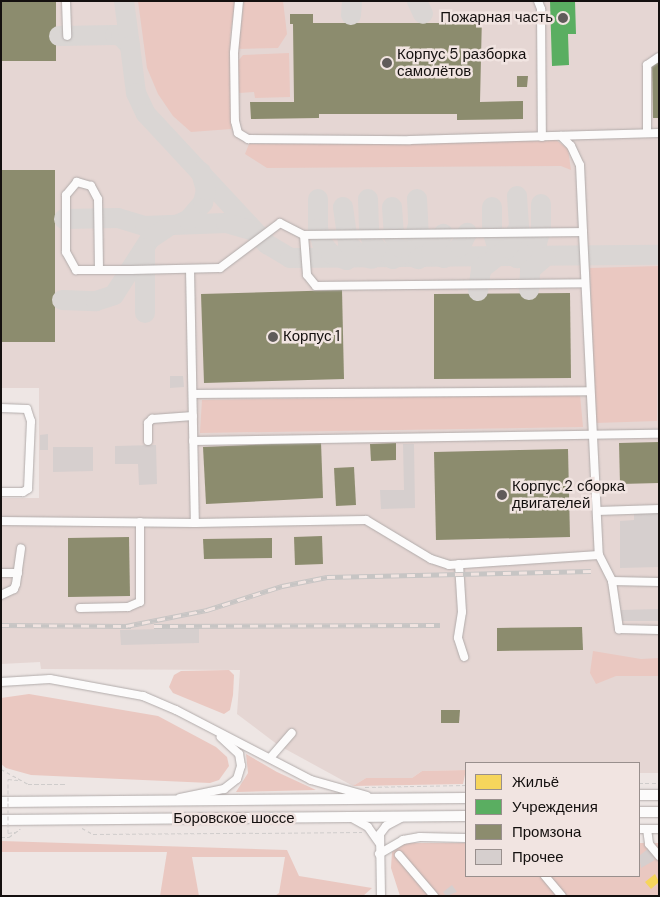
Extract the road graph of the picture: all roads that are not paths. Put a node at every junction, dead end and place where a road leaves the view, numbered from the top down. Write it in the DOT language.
graph roads {
  1 [pos="66,1"];
  2 [pos="239,1"];
  3 [pos="538,1"];
  4 [pos="67,36"];
  5 [pos="659,57"];
  6 [pos="647,133"];
  7 [pos="659,133"];
  8 [pos="561,136"];
  9 [pos="542,137"];
  10 [pos="583,232"];
  11 [pos="304,235"];
  12 [pos="190,269"];
  13 [pos="99,270"];
  14 [pos="584,283"];
  15 [pos="589,391"];
  16 [pos="193,394"];
  17 [pos="1,408"];
  18 [pos="193,416"];
  19 [pos="659,434"];
  20 [pos="592,436"];
  21 [pos="148,441"];
  22 [pos="193,442"];
  23 [pos="1,492"];
  24 [pos="659,509"];
  25 [pos="597,511"];
  26 [pos="1,521"];
  27 [pos="140,522"];
  28 [pos="194,523"];
  29 [pos="21,548"];
  30 [pos="599,555"];
  31 [pos="459,564"];
  32 [pos="1,573"];
  33 [pos="18,573"];
  34 [pos="612,581"];
  35 [pos="659,582"];
  36 [pos="1,595"];
  37 [pos="80,608"];
  38 [pos="659,630"];
  39 [pos="464,657"];
  40 [pos="1,682"];
  41 [pos="203,724"];
  42 [pos="292,733"];
  43 [pos="270,758"];
  44 [pos="640,795"];
  45 [pos="659,795"];
  46 [pos="465,798"];
  47 [pos="383,799"];
  48 [pos="173,800"];
  49 [pos="1,802"];
  50 [pos="640,812"];
  51 [pos="659,812"];
  52 [pos="465,816"];
  53 [pos="351,818"];
  54 [pos="403,818"];
  55 [pos="1,820"];
  56 [pos="643,829"];
  57 [pos="659,829"];
  58 [pos="465,838"];
  59 [pos="379,843"];
  60 [pos="379,854"];
  61 [pos="399,855"];
  62 [pos="659,856"];
  63 [pos="546,877"];
  64 [pos="381,896"];
  65 [pos="434,896"];
  66 [pos="562,896"];
  1 -- 4 [label="street"];
  2 -- 9 [label="street"];
  3 -- 9 [label="street"];
  5 -- 6 [label="street"];
  6 -- 7 [label="street"];
  6 -- 8 [label="street"];
  8 -- 9 [label="street"];
  8 -- 10 [label="street"];
  10 -- 11 [label="street"];
  10 -- 14 [label="street"];
  11 -- 12 [label="street"];
  11 -- 14 [label="street"];
  12 -- 13 [label="street"];
  12 -- 16 [label="street"];
  13 -- 13 [label="street"];
  14 -- 15 [label="street"];
  15 -- 16 [label="street"];
  15 -- 20 [label="street"];
  16 -- 18 [label="street"];
  17 -- 23 [label="street"];
  18 -- 21 [label="street"];
  18 -- 22 [label="street"];
  19 -- 20 [label="street"];
  20 -- 22 [label="street"];
  20 -- 25 [label="street"];
  22 -- 28 [label="street"];
  24 -- 25 [label="street"];
  25 -- 30 [label="street"];
  26 -- 27 [label="street"];
  27 -- 28 [label="street"];
  27 -- 37 [label="street"];
  28 -- 31 [label="street"];
  29 -- 33 [label="street"];
  30 -- 31 [label="street"];
  30 -- 34 [label="street"];
  31 -- 39 [label="street"];
  32 -- 33 [label="street"];
  33 -- 36 [label="street"];
  34 -- 35 [label="street"];
  34 -- 38 [label="street"];
  40 -- 41 [label="street"];
  41 -- 43 [label="street"];
  41 -- 48 [label="street"];
  42 -- 43 [label="street"];
  43 -- 47 [label="street"];
  44 -- 45 [label="main road"];
  46 -- 47 [label="main road, Боровское шоссе"];
  47 -- 48 [label="main road, Боровское шоссе"];
  48 -- 49 [label="main road, Боровское шоссе"];
  50 -- 51 [label="main road"];
  52 -- 54 [label="main road, Боровское шоссе"];
  53 -- 54 [label="main road, Боровское шоссе"];
  53 -- 55 [label="main road, Боровское шоссе"];
  53 -- 59 [label="street"];
  54 -- 59 [label="street"];
  56 -- 57 [label="street"];
  56 -- 62 [label="street"];
  58 -- 60 [label="street"];
  59 -- 60 [label="street"];
  60 -- 64 [label="street"];
  61 -- 65 [label="street"];
  63 -- 66 [label="street"];
}
